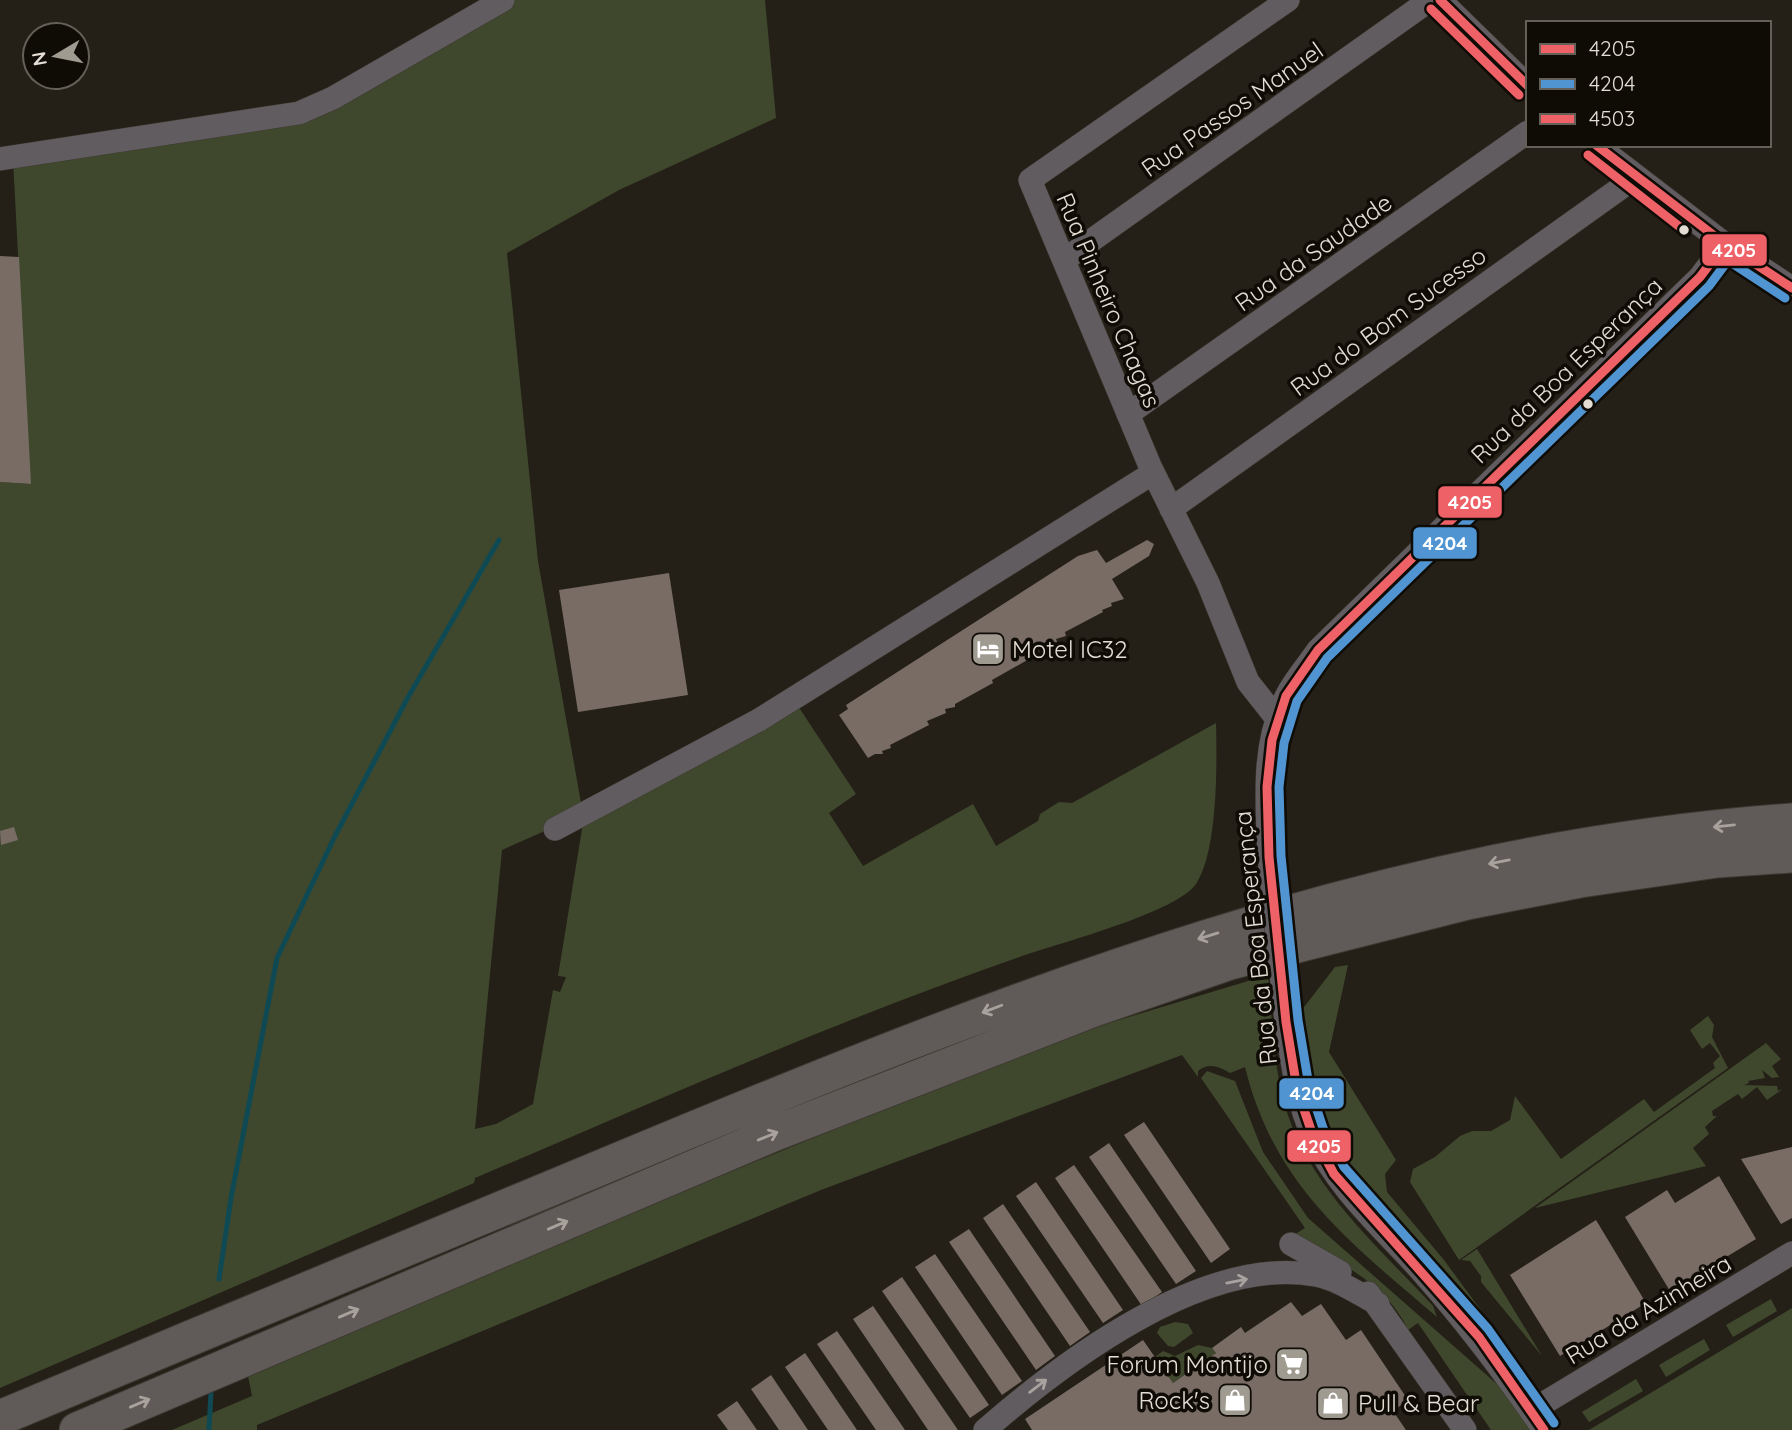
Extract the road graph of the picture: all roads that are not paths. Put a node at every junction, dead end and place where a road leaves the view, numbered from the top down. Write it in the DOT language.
graph roads {
  1 [pos="503,0"];
  2 [pos="1288,0"];
  3 [pos="1430,0"];
  4 [pos="1440,0"];
  5 [pos="1526,84"];
  6 [pos="1526,133"];
  7 [pos="1598,147"];
  8 [pos="0,159"];
  9 [pos="1636,177"];
  10 [pos="1725,244"];
  11 [pos="1064,260"];
  12 [pos="1792,288"];
  13 [pos="1128,414"];
  14 [pos="1153,473"];
  15 [pos="1171,509"];
  16 [pos="1278,720"];
  17 [pos="1792,821"];
  18 [pos="555,829"];
  19 [pos="1792,855"];
  20 [pos="1291,1244"];
  21 [pos="1792,1253"];
  22 [pos="1378,1304"];
  23 [pos="1531,1411"];
  24 [pos="0,1418"];
  25 [pos="77,1430"];
  26 [pos="985,1430"];
  27 [pos="1465,1430"];
  28 [pos="1544,1430"];
  1 -- 8 [label="street"];
  2 -- 11 [label="street, Rua Pinheiro Chagas"];
  3 -- 11 [label="street, Rua Passos Manuel"];
  4 -- 5 [label="street"];
  6 -- 13 [label="street, Rua da Saudade"];
  7 -- 9 [label="street"];
  9 -- 10 [label="street"];
  9 -- 15 [label="street, Rua do Bom Sucesso"];
  10 -- 12 [label="street"];
  10 -- 16 [label="street, Rua da Boa Esperança"];
  11 -- 13 [label="street, Rua Pinheiro Chagas"];
  13 -- 14 [label="street, Rua Pinheiro Chagas"];
  14 -- 15 [label="street, Rua Pinheiro Chagas"];
  14 -- 18 [label="street"];
  15 -- 16 [label="street, Rua Pinheiro Chagas"];
  16 -- 23 [label="street, Rua da Boa Esperança, bridge"];
  17 -- 24 [label="highway, one-way"];
  25 -- 19 [label="highway, one-way"];
  20 -- 22 [label="street"];
  21 -- 23 [label="street, Rua da Azinheira"];
  26 -- 22 [label="street, one-way"];
  22 -- 27 [label="street"];
  23 -- 28 [label="street, Rua da Boa Esperança"];
}
